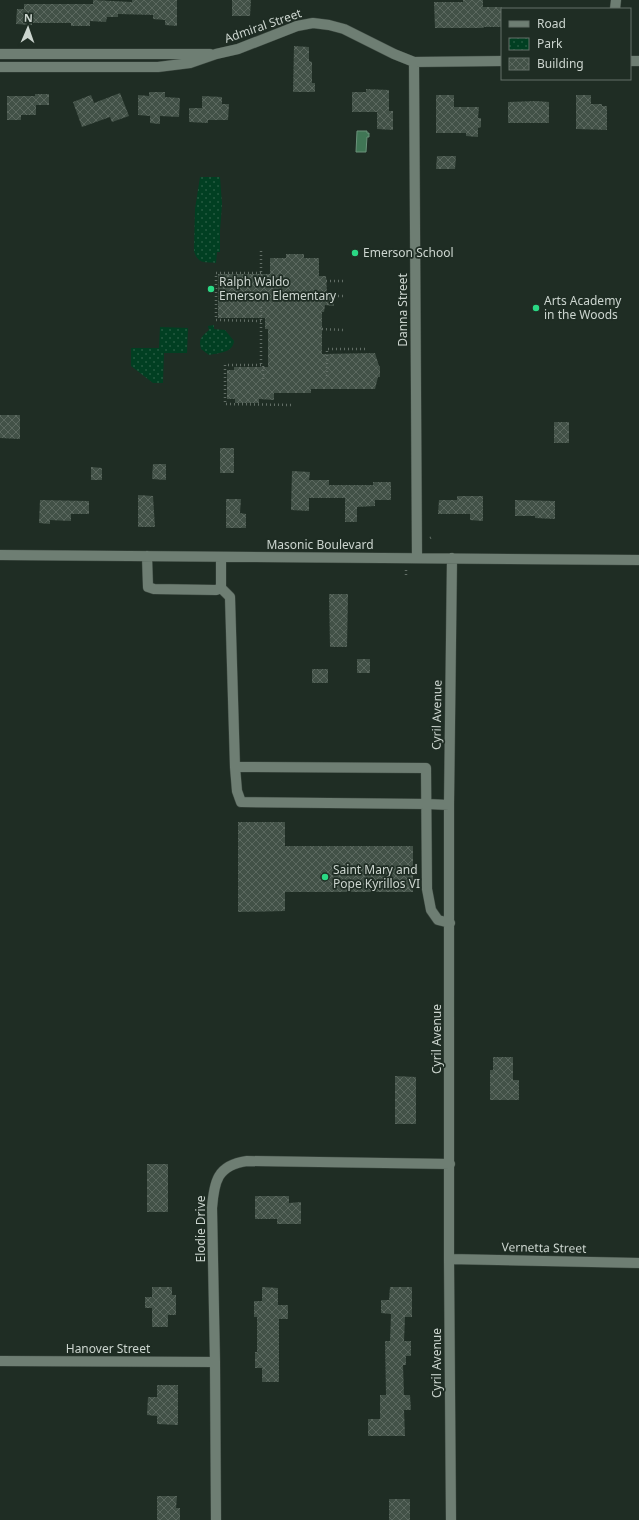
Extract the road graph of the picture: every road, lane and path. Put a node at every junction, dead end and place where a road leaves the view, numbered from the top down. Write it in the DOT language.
graph roads {
  1 [pos="0,54"];
  2 [pos="216,54"];
  3 [pos="501,61"];
  4 [pos="414,62"];
  5 [pos="0,67"];
  6 [pos="261,251"];
  7 [pos="261,273"];
  8 [pos="326,281"];
  9 [pos="344,281"];
  10 [pos="261,284"];
  11 [pos="334,296"];
  12 [pos="346,296"];
  13 [pos="261,307"];
  14 [pos="261,321"];
  15 [pos="322,329"];
  16 [pos="344,330"];
  17 [pos="368,349"];
  18 [pos="261,364"];
  19 [pos="327,376"];
  20 [pos="263,379"];
  21 [pos="293,405"];
  22 [pos="0,555"];
  23 [pos="147,556"];
  24 [pos="221,557"];
  25 [pos="417,558"];
  26 [pos="452,558"];
  27 [pos="639,560"];
  28 [pos="406,570"];
  29 [pos="406,575"];
  30 [pos="221,588"];
  31 [pos="235,767"];
  32 [pos="427,804"];
  33 [pos="449,805"];
  34 [pos="450,923"];
  35 [pos="450,1164"];
  36 [pos="449,1259"];
  37 [pos="639,1263"];
  38 [pos="0,1361"];
  39 [pos="216,1362"];
  40 [pos="216,1520"];
  41 [pos="451,1520"];
  1 -- 2 [label="street, Admiral Street"];
  2 -- 4 [label="street, Admiral Street"];
  2 -- 5 [label="street, Admiral Street"];
  3 -- 4 [label="street, Admiral Street"];
  4 -- 25 [label="street, Danna Street"];
  6 -- 7 [label="path"];
  7 -- 10 [label="path"];
  7 -- 14 [label="path"];
  8 -- 9 [label="path"];
  11 -- 12 [label="path"];
  13 -- 14 [label="path"];
  14 -- 18 [label="path"];
  15 -- 16 [label="path"];
  17 -- 19 [label="path"];
  18 -- 20 [label="path"];
  18 -- 21 [label="path"];
  22 -- 23 [label="street, Masonic Boulevard"];
  23 -- 24 [label="street, Masonic Boulevard"];
  23 -- 30 [label="street"];
  24 -- 25 [label="street, Masonic Boulevard"];
  24 -- 30 [label="street"];
  25 -- 26 [label="street, Masonic Boulevard"];
  26 -- 27 [label="street, Masonic Boulevard"];
  26 -- 33 [label="street, Cyril Avenue"];
  28 -- 29 [label="path"];
  30 -- 31 [label="street"];
  31 -- 32 [label="street"];
  31 -- 32 [label="street"];
  32 -- 33 [label="street"];
  32 -- 34 [label="street"];
  33 -- 34 [label="street, Cyril Avenue"];
  34 -- 35 [label="street, Cyril Avenue"];
  35 -- 36 [label="street, Cyril Avenue"];
  35 -- 39 [label="street, Elodie Drive"];
  36 -- 37 [label="street, Vernetta Street"];
  36 -- 41 [label="street, Cyril Avenue"];
  38 -- 39 [label="street, Hanover Street"];
  39 -- 40 [label="street, Elodie Drive"];
}
